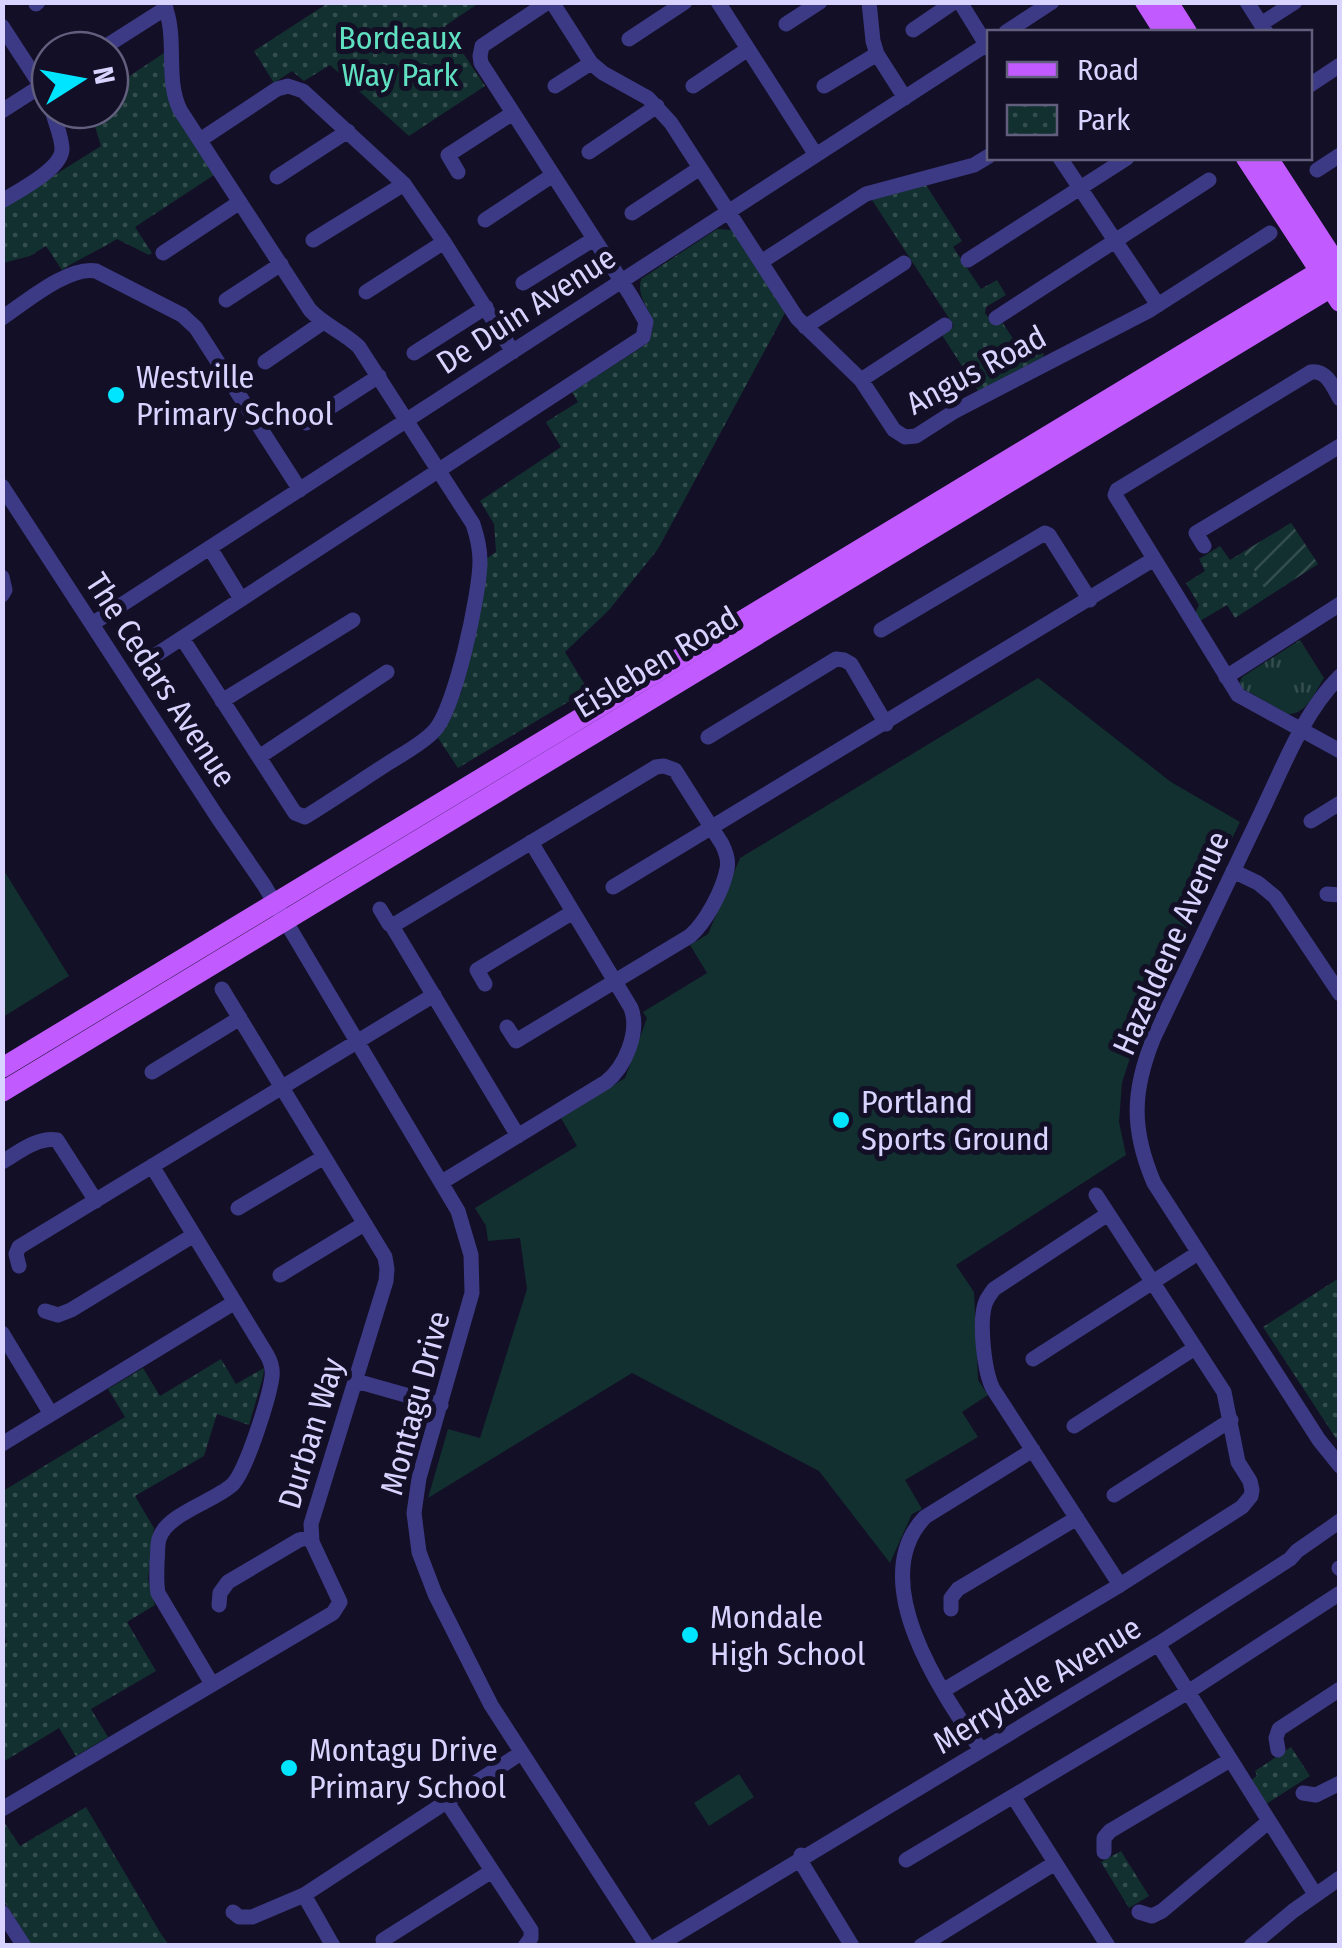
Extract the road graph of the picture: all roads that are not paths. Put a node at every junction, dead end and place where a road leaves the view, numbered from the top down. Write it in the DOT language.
graph roads {
  1 [pos="550,2"];
  2 [pos="685,2"];
  3 [pos="718,2"];
  4 [pos="820,2"];
  5 [pos="870,2"];
  6 [pos="957,2"];
  7 [pos="1052,2"];
  8 [pos="1145,2"];
  9 [pos="1168,2"];
  10 [pos="1248,2"];
  11 [pos="1295,2"];
  12 [pos="164,5"];
  13 [pos="786,24"];
  14 [pos="2,26"];
  15 [pos="1264,28"];
  16 [pos="128,30"];
  17 [pos="913,30"];
  18 [pos="1009,30"];
  19 [pos="1163,30"];
  20 [pos="1186,30"];
  21 [pos="629,39"];
  22 [pos="987,42"];
  23 [pos="987,46"];
  24 [pos="748,49"];
  25 [pos="877,54"];
  26 [pos="592,63"];
  27 [pos="1340,65"];
  28 [pos="30,68"];
  29 [pos="1312,83"];
  30 [pos="555,86"];
  31 [pos="693,86"];
  32 [pos="824,86"];
  33 [pos="30,94"];
  34 [pos="905,98"];
  35 [pos="657,106"];
  36 [pos="2,112"];
  37 [pos="513,113"];
  38 [pos="58,130"];
  39 [pos="348,131"];
  40 [pos="200,140"];
  41 [pos="589,152"];
  42 [pos="816,155"];
  43 [pos="1340,155"];
  44 [pos="987,158"];
  45 [pos="1061,160"];
  46 [pos="1124,160"];
  47 [pos="1248,160"];
  48 [pos="1269,160"];
  49 [pos="700,168"];
  50 [pos="1316,170"];
  51 [pos="458,172"];
  52 [pos="553,175"];
  53 [pos="276,177"];
  54 [pos="1209,180"];
  55 [pos="404,184"];
  56 [pos="1080,188"];
  57 [pos="2,201"];
  58 [pos="240,202"];
  59 [pos="728,212"];
  60 [pos="632,213"];
  61 [pos="485,220"];
  62 [pos="1270,233"];
  63 [pos="594,239"];
  64 [pos="313,240"];
  65 [pos="1114,241"];
  66 [pos="444,242"];
  67 [pos="163,253"];
  68 [pos="968,260"];
  69 [pos="761,262"];
  70 [pos="904,263"];
  71 [pos="281,264"];
  72 [pos="1335,276"];
  73 [pos="621,282"];
  74 [pos="523,283"];
  75 [pos="366,292"];
  76 [pos="226,300"];
  77 [pos="1158,305"];
  78 [pos="486,308"];
  79 [pos="2,318"];
  80 [pos="996,318"];
  81 [pos="322,322"];
  82 [pos="944,325"];
  83 [pos="805,327"];
  84 [pos="513,352"];
  85 [pos="414,353"];
  86 [pos="265,362"];
  87 [pos="378,376"];
  88 [pos="861,380"];
  89 [pos="1340,398"];
  90 [pos="407,420"];
  91 [pos="306,424"];
  92 [pos="1340,446"];
  93 [pos="440,470"];
  94 [pos="300,490"];
  95 [pos="4,492"];
  96 [pos="1204,546"];
  97 [pos="210,548"];
  98 [pos="1154,559"];
  99 [pos="2,578"];
  100 [pos="2,595"];
  101 [pos="241,600"];
  102 [pos="1090,600"];
  103 [pos="1340,604"];
  104 [pos="353,620"];
  105 [pos="92,624"];
  106 [pos="881,630"];
  107 [pos="182,638"];
  108 [pos="142,664"];
  109 [pos="387,672"];
  110 [pos="1340,676"];
  111 [pos="1226,678"];
  112 [pos="222,701"];
  113 [pos="886,724"];
  114 [pos="1301,729"];
  115 [pos="708,737"];
  116 [pos="1340,752"];
  117 [pos="259,757"];
  118 [pos="1340,802"];
  119 [pos="1311,821"];
  120 [pos="713,828"];
  121 [pos="531,842"];
  122 [pos="1233,871"];
  123 [pos="613,888"];
  124 [pos="380,909"];
  125 [pos="573,912"];
  126 [pos="279,913"];
  127 [pos="392,926"];
  128 [pos="615,981"];
  129 [pos="484,984"];
  130 [pos="222,989"];
  131 [pos="1340,994"];
  132 [pos="434,995"];
  133 [pos="240,1018"];
  134 [pos="507,1027"];
  135 [pos="358,1042"];
  136 [pos="2,1068"];
  137 [pos="152,1072"];
  138 [pos="282,1088"];
  139 [pos="2,1092"];
  140 [pos="518,1136"];
  141 [pos="324,1157"];
  142 [pos="2,1162"];
  143 [pos="152,1166"];
  144 [pos="442,1182"];
  145 [pos="1096,1195"];
  146 [pos="96,1201"];
  147 [pos="238,1208"];
  148 [pos="1108,1214"];
  149 [pos="364,1224"];
  150 [pos="194,1235"];
  151 [pos="1198,1253"];
  152 [pos="19,1266"];
  153 [pos="280,1275"];
  154 [pos="1152,1282"];
  155 [pos="235,1302"];
  156 [pos="45,1311"];
  157 [pos="5,1343"];
  158 [pos="1195,1348"];
  159 [pos="1032,1359"];
  160 [pos="356,1381"];
  161 [pos="441,1405"];
  162 [pos="52,1414"];
  163 [pos="1231,1420"];
  164 [pos="1074,1426"];
  165 [pos="2,1444"];
  166 [pos="1322,1444"];
  167 [pos="1033,1450"];
  168 [pos="1340,1466"];
  169 [pos="1340,1478"];
  170 [pos="1114,1495"];
  171 [pos="1077,1518"];
  172 [pos="1340,1521"];
  173 [pos="1340,1533"];
  174 [pos="311,1537"];
  175 [pos="1290,1559"];
  176 [pos="1120,1585"];
  177 [pos="1340,1593"];
  178 [pos="219,1605"];
  179 [pos="951,1609"];
  180 [pos="1158,1644"];
  181 [pos="212,1684"];
  182 [pos="1340,1689"];
  183 [pos="944,1690"];
  184 [pos="1188,1692"];
  185 [pos="981,1750"];
  186 [pos="1278,1750"];
  187 [pos="521,1753"];
  188 [pos="1230,1760"];
  189 [pos="1340,1783"];
  190 [pos="1302,1792"];
  191 [pos="1013,1796"];
  192 [pos="447,1802"];
  193 [pos="2,1810"];
  194 [pos="1268,1822"];
  195 [pos="1104,1852"];
  196 [pos="804,1856"];
  197 [pos="906,1860"];
  198 [pos="1055,1863"];
  199 [pos="492,1870"];
  200 [pos="1340,1878"];
  201 [pos="1315,1894"];
  202 [pos="304,1895"];
  203 [pos="2,1912"];
  204 [pos="233,1912"];
  205 [pos="1139,1912"];
  206 [pos="8,1933"];
  207 [pos="383,1940"];
  208 [pos="24,1946"];
  209 [pos="333,1946"];
  210 [pos="524,1946"];
  211 [pos="648,1946"];
  212 [pos="658,1946"];
  213 [pos="852,1946"];
  214 [pos="921,1946"];
  215 [pos="1108,1946"];
  216 [pos="1251,1946"];
  1 -- 26 [label="street"];
  1 -- 37 [label="street"];
  2 -- 21 [label="street"];
  3 -- 24 [label="street"];
  4 -- 13 [label="street"];
  5 -- 25 [label="street"];
  6 -- 17 [label="street"];
  6 -- 22 [label="street"];
  7 -- 18 [label="street"];
  8 -- 19 [label="main road"];
  9 -- 20 [label="main road"];
  10 -- 15 [label="street"];
  11 -- 15 [label="street"];
  12 -- 16 [label="street"];
  12 -- 40 [label="street"];
  14 -- 28 [label="street"];
  23 -- 34 [label="street, De Duin Avenue"];
  24 -- 31 [label="street"];
  24 -- 42 [label="street"];
  25 -- 32 [label="street"];
  25 -- 34 [label="street"];
  26 -- 30 [label="street"];
  26 -- 35 [label="street"];
  27 -- 29 [label="street"];
  33 -- 36 [label="street"];
  34 -- 42 [label="street, De Duin Avenue"];
  35 -- 41 [label="street"];
  35 -- 49 [label="street, Angus Road"];
  37 -- 51 [label="street"];
  37 -- 52 [label="street"];
  38 -- 57 [label="street"];
  39 -- 40 [label="street"];
  39 -- 53 [label="street"];
  39 -- 55 [label="street"];
  40 -- 58 [label="street"];
  42 -- 59 [label="street, De Duin Avenue"];
  43 -- 50 [label="street"];
  44 -- 69 [label="street"];
  45 -- 56 [label="street"];
  46 -- 56 [label="street"];
  47 -- 72 [label="main road"];
  48 -- 72 [label="main road"];
  49 -- 59 [label="street, Angus Road"];
  49 -- 60 [label="street"];
  52 -- 61 [label="street"];
  52 -- 63 [label="street"];
  54 -- 65 [label="street"];
  55 -- 64 [label="street"];
  55 -- 66 [label="street"];
  56 -- 65 [label="street"];
  56 -- 68 [label="street"];
  58 -- 67 [label="street"];
  58 -- 71 [label="street"];
  59 -- 69 [label="street, Angus Road"];
  59 -- 73 [label="street, De Duin Avenue"];
  62 -- 77 [label="street, Angus Road"];
  63 -- 73 [label="street"];
  63 -- 74 [label="street"];
  65 -- 77 [label="street"];
  65 -- 80 [label="street"];
  66 -- 75 [label="street"];
  66 -- 78 [label="street"];
  69 -- 83 [label="street, Angus Road"];
  70 -- 83 [label="street"];
  71 -- 76 [label="street"];
  71 -- 81 [label="street"];
  72 -- 126 [label="main road, Eisleben Road"];
  73 -- 84 [label="street, De Duin Avenue"];
  73 -- 93 [label="street"];
  77 -- 88 [label="street, Angus Road"];
  78 -- 84 [label="street"];
  78 -- 85 [label="street"];
  79 -- 94 [label="street"];
  81 -- 86 [label="street"];
  81 -- 87 [label="street"];
  82 -- 88 [label="street"];
  83 -- 88 [label="street, Angus Road"];
  84 -- 90 [label="street, De Duin Avenue"];
  87 -- 90 [label="street"];
  87 -- 91 [label="street"];
  89 -- 98 [label="street"];
  90 -- 93 [label="street"];
  90 -- 94 [label="street, De Duin Avenue"];
  92 -- 96 [label="street"];
  93 -- 101 [label="street"];
  93 -- 117 [label="street"];
  94 -- 97 [label="street, De Duin Avenue"];
  95 -- 105 [label="street, The Cedars Avenue"];
  97 -- 101 [label="street"];
  97 -- 105 [label="street, De Duin Avenue"];
  98 -- 102 [label="street"];
  98 -- 111 [label="street"];
  99 -- 100 [label="street"];
  101 -- 107 [label="street"];
  102 -- 106 [label="street"];
  102 -- 113 [label="street"];
  103 -- 111 [label="street"];
  104 -- 112 [label="street"];
  105 -- 126 [label="street, The Cedars Avenue"];
  107 -- 108 [label="street"];
  107 -- 112 [label="street"];
  109 -- 117 [label="street"];
  110 -- 114 [label="street, Hazeldene Avenue"];
  111 -- 114 [label="street"];
  112 -- 117 [label="street"];
  113 -- 115 [label="street"];
  113 -- 120 [label="street"];
  114 -- 116 [label="street"];
  114 -- 122 [label="street, Hazeldene Avenue"];
  118 -- 119 [label="street"];
  120 -- 121 [label="street"];
  120 -- 123 [label="street"];
  120 -- 128 [label="street"];
  121 -- 125 [label="street"];
  121 -- 127 [label="street"];
  122 -- 131 [label="street"];
  122 -- 151 [label="street, Hazeldene Avenue"];
  124 -- 127 [label="street"];
  125 -- 128 [label="street"];
  125 -- 129 [label="street"];
  126 -- 135 [label="street, Montagu Drive"];
  126 -- 136 [label="main road, Eisleben Road"];
  126 -- 139 [label="main road, Eisleben Road"];
  127 -- 132 [label="street"];
  128 -- 134 [label="street"];
  128 -- 140 [label="street"];
  130 -- 133 [label="street, Durban Way"];
  132 -- 135 [label="street"];
  132 -- 140 [label="street"];
  133 -- 137 [label="street"];
  133 -- 138 [label="street, Durban Way"];
  135 -- 138 [label="street"];
  135 -- 144 [label="street, Montagu Drive"];
  138 -- 141 [label="street, Durban Way"];
  138 -- 143 [label="street"];
  140 -- 144 [label="street"];
  141 -- 147 [label="street"];
  141 -- 149 [label="street, Durban Way"];
  142 -- 146 [label="street"];
  143 -- 146 [label="street"];
  143 -- 150 [label="street"];
  144 -- 161 [label="street, Montagu Drive"];
  145 -- 148 [label="street"];
  146 -- 152 [label="street"];
  148 -- 154 [label="street"];
  148 -- 167 [label="street"];
  149 -- 153 [label="street"];
  149 -- 160 [label="street, Durban Way"];
  150 -- 155 [label="street"];
  150 -- 156 [label="street"];
  151 -- 154 [label="street"];
  151 -- 166 [label="street, Hazeldene Avenue"];
  154 -- 158 [label="street"];
  154 -- 159 [label="street"];
  155 -- 162 [label="street"];
  155 -- 181 [label="street"];
  157 -- 162 [label="street"];
  158 -- 163 [label="street"];
  158 -- 164 [label="street"];
  160 -- 161 [label="street"];
  160 -- 174 [label="street, Durban Way"];
  161 -- 187 [label="street, Montagu Drive"];
  162 -- 165 [label="street"];
  163 -- 170 [label="street"];
  163 -- 176 [label="street"];
  166 -- 168 [label="street, Hazeldene Avenue"];
  166 -- 169 [label="street, Hazeldene Avenue"];
  167 -- 171 [label="street"];
  167 -- 183 [label="street"];
  171 -- 176 [label="street"];
  171 -- 179 [label="street"];
  172 -- 175 [label="street, Merrydale Avenue"];
  173 -- 175 [label="street, Merrydale Avenue"];
  174 -- 178 [label="street"];
  174 -- 181 [label="street, Durban Way"];
  175 -- 180 [label="street, Merrydale Avenue"];
  176 -- 183 [label="street"];
  177 -- 184 [label="street"];
  180 -- 184 [label="street"];
  180 -- 185 [label="street, Merrydale Avenue"];
  181 -- 193 [label="street, Durban Way"];
  182 -- 186 [label="street"];
  183 -- 185 [label="street"];
  184 -- 188 [label="street"];
  184 -- 191 [label="street"];
  185 -- 196 [label="street, Merrydale Avenue"];
  187 -- 192 [label="street"];
  187 -- 211 [label="street, Montagu Drive"];
  188 -- 194 [label="street"];
  188 -- 195 [label="street"];
  189 -- 190 [label="street"];
  191 -- 197 [label="street"];
  191 -- 198 [label="street"];
  192 -- 199 [label="street"];
  192 -- 202 [label="street"];
  194 -- 201 [label="street"];
  194 -- 205 [label="street"];
  196 -- 211 [label="street, Merrydale Avenue"];
  196 -- 212 [label="street, Merrydale Avenue"];
  196 -- 213 [label="street"];
  198 -- 214 [label="street"];
  198 -- 215 [label="street"];
  199 -- 207 [label="street"];
  199 -- 210 [label="street"];
  200 -- 201 [label="street"];
  201 -- 216 [label="street"];
  202 -- 204 [label="street"];
  202 -- 209 [label="street"];
  203 -- 206 [label="street"];
  206 -- 208 [label="street"];
}
